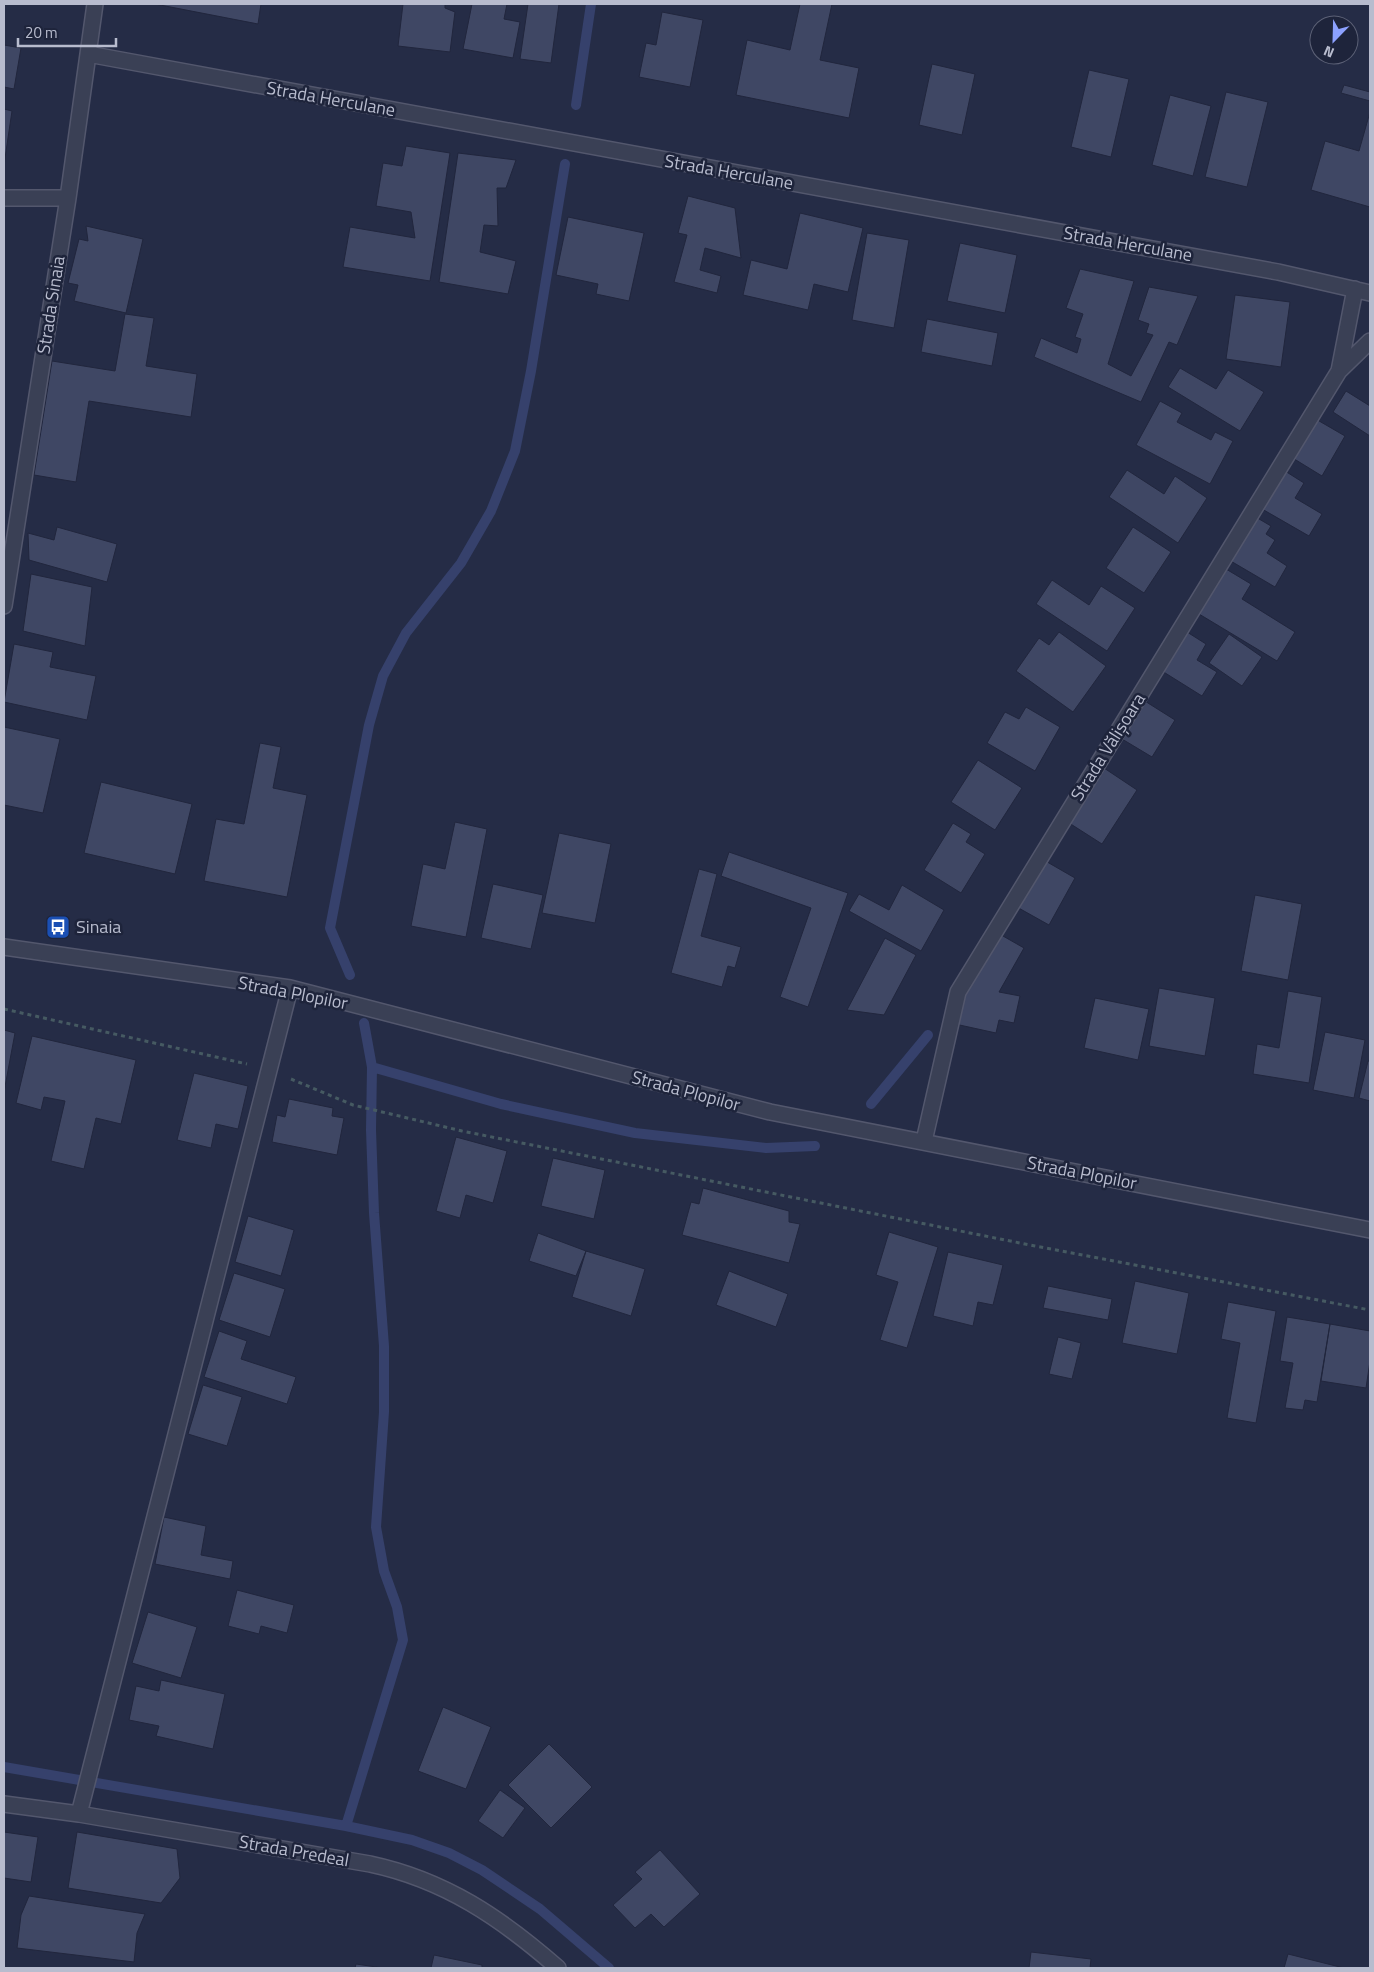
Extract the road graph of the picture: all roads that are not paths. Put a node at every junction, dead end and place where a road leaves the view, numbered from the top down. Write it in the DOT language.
graph roads {
  1 [pos="95,4"];
  2 [pos="88,54"];
  3 [pos="4,198"];
  4 [pos="68,198"];
  5 [pos="1364,291"];
  6 [pos="1370,341"];
  7 [pos="1338,371"];
  8 [pos="4,606"];
  9 [pos="4,947"];
  10 [pos="290,988"];
  11 [pos="924,1142"];
  12 [pos="1370,1230"];
  13 [pos="4,1804"];
  14 [pos="81,1808"];
  15 [pos="558,1968"];
  1 -- 2 [label="street, Strada Sinaia"];
  2 -- 4 [label="street, Strada Sinaia"];
  2 -- 5 [label="street, Strada Herculane"];
  3 -- 4 [label="street"];
  4 -- 8 [label="street, Strada Sinaia"];
  5 -- 7 [label="street, Strada Vălișoara"];
  6 -- 7 [label="street, Strada Vălișoara"];
  7 -- 11 [label="street, Strada Vălișoara"];
  9 -- 10 [label="street, Strada Plopilor"];
  10 -- 11 [label="street, Strada Plopilor"];
  10 -- 14 [label="street"];
  11 -- 12 [label="street, Strada Plopilor"];
  13 -- 14 [label="street, Strada Predeal"];
  14 -- 15 [label="street, Strada Predeal"];
}
